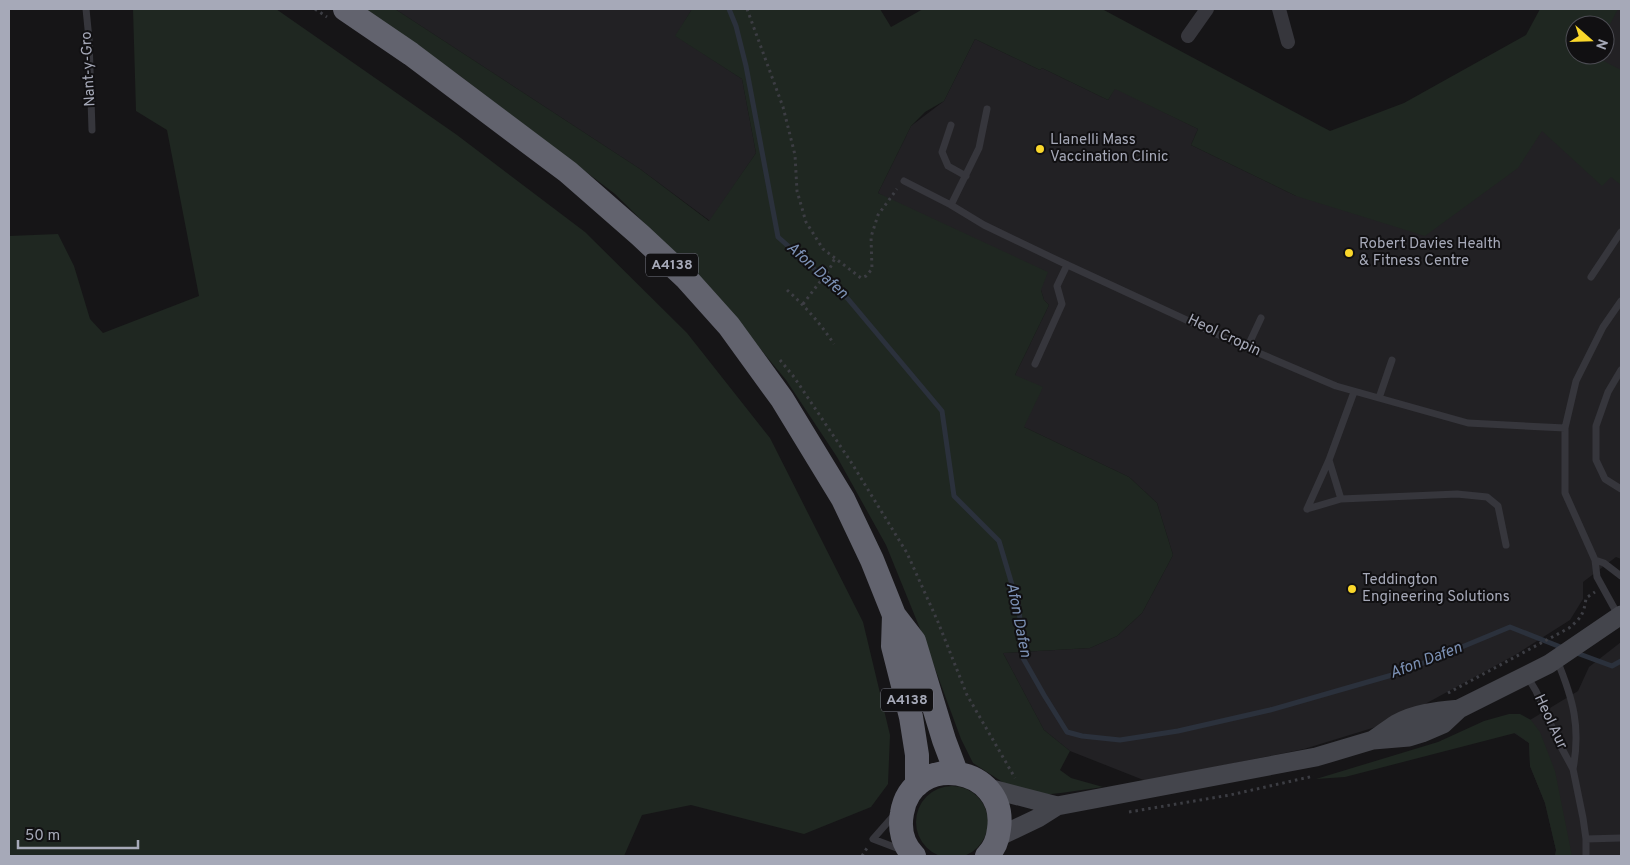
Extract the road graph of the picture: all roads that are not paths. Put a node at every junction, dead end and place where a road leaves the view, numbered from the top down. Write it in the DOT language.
graph roads {
  1 [pos="86,9"];
  2 [pos="1207,9"];
  3 [pos="1279,9"];
  4 [pos="338,14"];
  5 [pos="1188,36"];
  6 [pos="1288,42"];
  7 [pos="986,109"];
  8 [pos="951,125"];
  9 [pos="92,130"];
  10 [pos="966,176"];
  11 [pos="904,181"];
  12 [pos="951,205"];
  13 [pos="1621,232"];
  14 [pos="1067,265"];
  15 [pos="1591,277"];
  16 [pos="1621,301"];
  17 [pos="1262,318"];
  18 [pos="1247,348"];
  19 [pos="1392,360"];
  20 [pos="1035,364"];
  21 [pos="1621,370"];
  22 [pos="1354,392"];
  23 [pos="1379,398"];
  24 [pos="1565,428"];
  25 [pos="1329,460"];
  26 [pos="1621,489"];
  27 [pos="1341,499"];
  28 [pos="1506,545"];
  29 [pos="1595,560"];
  30 [pos="1621,576"];
  31 [pos="894,614"];
  32 [pos="1620,616"];
  33 [pos="1557,659"];
  34 [pos="1527,675"];
  35 [pos="1573,769"];
  36 [pos="956,772"];
  37 [pos="916,785"];
  38 [pos="988,788"];
  39 [pos="1057,806"];
  40 [pos="1621,838"];
  41 [pos="1586,839"];
  42 [pos="991,851"];
  43 [pos="912,854"];
  44 [pos="1586,856"];
  1 -- 9 [label="lane, Nant-y-Gro"];
  2 -- 5 [label="street"];
  3 -- 6 [label="street"];
  4 -- 31 [label="highway, A4138"];
  7 -- 10 [label="lane"];
  8 -- 10 [label="lane"];
  10 -- 12 [label="lane"];
  11 -- 12 [label="lane, Heol Cropin"];
  12 -- 14 [label="lane, Heol Cropin"];
  13 -- 15 [label="lane"];
  14 -- 18 [label="lane, Heol Cropin"];
  14 -- 20 [label="lane"];
  16 -- 24 [label="lane"];
  17 -- 18 [label="lane"];
  18 -- 22 [label="lane, Heol Cropin"];
  19 -- 23 [label="lane"];
  21 -- 26 [label="lane"];
  22 -- 23 [label="lane, Heol Cropin"];
  22 -- 25 [label="lane"];
  23 -- 24 [label="lane, Heol Cropin"];
  24 -- 29 [label="lane"];
  25 -- 27 [label="lane"];
  25 -- 27 [label="lane"];
  27 -- 28 [label="lane"];
  29 -- 30 [label="lane"];
  29 -- 32 [label="lane"];
  31 -- 36 [label="highway, A4138"];
  31 -- 37 [label="highway, A4138"];
  32 -- 33 [label="main road"];
  33 -- 34 [label="main road"];
  33 -- 35 [label="lane, Heol Aur"];
  34 -- 35 [label="lane, Heol Aur"];
  34 -- 39 [label="main road"];
  35 -- 41 [label="lane, Heol Aur"];
  36 -- 37 [label="highway"];
  36 -- 38 [label="highway"];
  37 -- 43 [label="highway"];
  38 -- 39 [label="main road"];
  38 -- 42 [label="highway"];
  39 -- 42 [label="main road"];
  40 -- 41 [label="lane"];
  41 -- 44 [label="lane, Heol Aur"];
}
